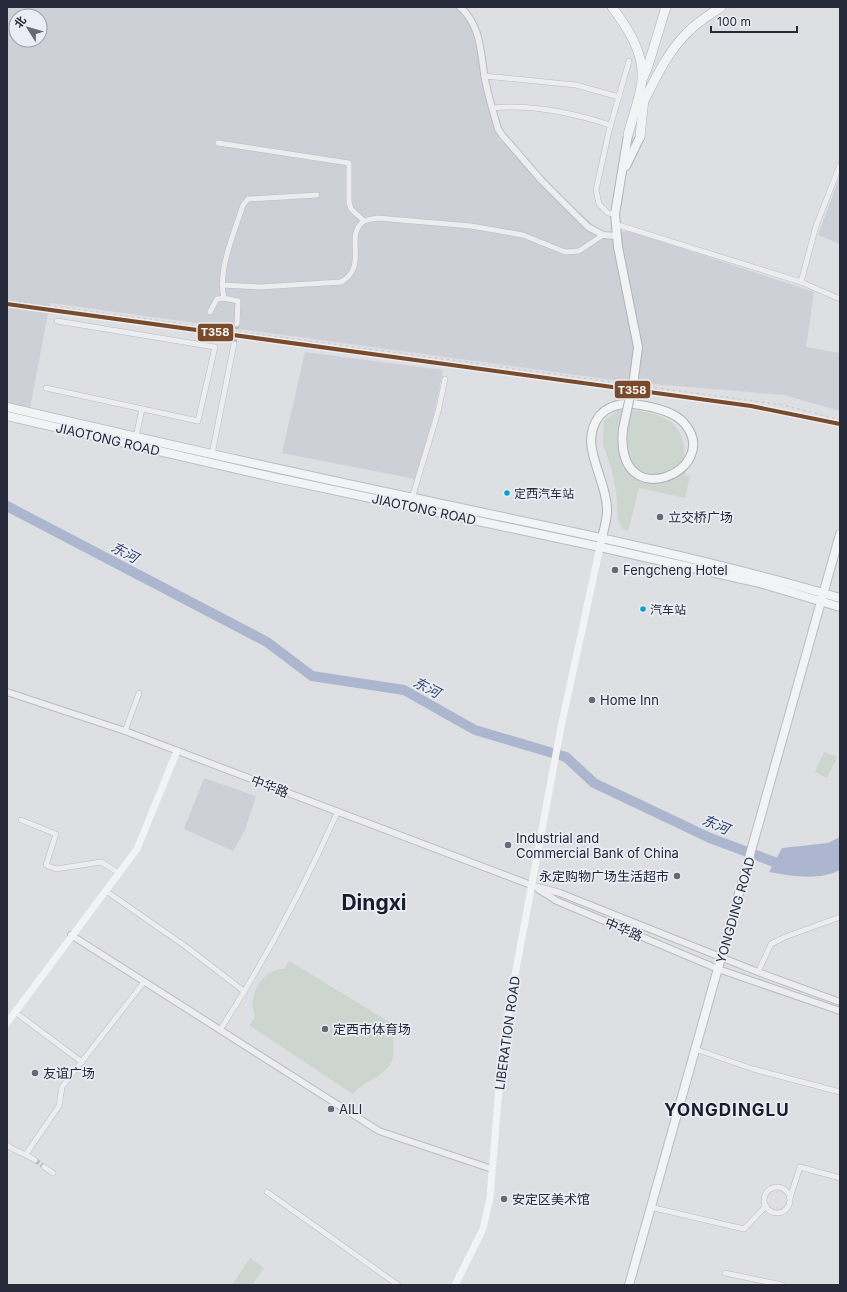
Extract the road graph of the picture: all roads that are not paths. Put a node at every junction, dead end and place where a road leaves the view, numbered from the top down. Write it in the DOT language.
graph roads {
  1 [pos="460,7"];
  2 [pos="612,7"];
  3 [pos="666,7"];
  4 [pos="721,7"];
  5 [pos="630,61"];
  6 [pos="648,66"];
  7 [pos="484,76"];
  8 [pos="642,79"];
  9 [pos="619,97"];
  10 [pos="643,103"];
  11 [pos="492,108"];
  12 [pos="610,125"];
  13 [pos="628,135"];
  14 [pos="640,137"];
  15 [pos="218,143"];
  16 [pos="840,166"];
  17 [pos="622,174"];
  18 [pos="317,195"];
  19 [pos="615,214"];
  20 [pos="364,221"];
  21 [pos="615,224"];
  22 [pos="603,235"];
  23 [pos="616,236"];
  24 [pos="802,282"];
  25 [pos="222,285"];
  26 [pos="224,298"];
  27 [pos="840,299"];
  28 [pos="210,312"];
  29 [pos="56,322"];
  30 [pos="237,324"];
  31 [pos="234,344"];
  32 [pos="445,379"];
  33 [pos="46,388"];
  34 [pos="7,407"];
  35 [pos="142,409"];
  36 [pos="7,416"];
  37 [pos="136,437"];
  38 [pos="212,454"];
  39 [pos="412,498"];
  40 [pos="840,534"];
  41 [pos="601,542"];
  42 [pos="822,597"];
  43 [pos="840,598"];
  44 [pos="840,607"];
  45 [pos="7,692"];
  46 [pos="139,694"];
  47 [pos="125,731"];
  48 [pos="177,750"];
  49 [pos="338,811"];
  50 [pos="20,820"];
  51 [pos="119,873"];
  52 [pos="531,885"];
  53 [pos="106,891"];
  54 [pos="840,917"];
  55 [pos="72,935"];
  56 [pos="722,957"];
  57 [pos="718,969"];
  58 [pos="758,972"];
  59 [pos="144,982"];
  60 [pos="245,992"];
  61 [pos="840,1002"];
  62 [pos="840,1010"];
  63 [pos="15,1012"];
  64 [pos="7,1023"];
  65 [pos="220,1030"];
  66 [pos="695,1049"];
  67 [pos="82,1062"];
  68 [pos="840,1092"];
  69 [pos="7,1145"];
  70 [pos="26,1154"];
  71 [pos="35,1160"];
  72 [pos="44,1167"];
  73 [pos="492,1169"];
  74 [pos="53,1173"];
  75 [pos="840,1178"];
  76 [pos="267,1192"];
  77 [pos="790,1199"];
  78 [pos="766,1206"];
  79 [pos="650,1207"];
  80 [pos="725,1273"];
  81 [pos="398,1285"];
  82 [pos="455,1285"];
  83 [pos="629,1285"];
  84 [pos="782,1285"];
  1 -- 7 [label="street"];
  2 -- 8 [label="highway"];
  3 -- 6 [label="highway"];
  4 -- 10 [label="highway"];
  5 -- 9 [label="street"];
  6 -- 8 [label="highway"];
  6 -- 10 [label="highway"];
  7 -- 9 [label="street"];
  7 -- 11 [label="street"];
  8 -- 13 [label="highway"];
  9 -- 12 [label="street"];
  10 -- 14 [label="highway"];
  11 -- 12 [label="street"];
  11 -- 22 [label="street"];
  12 -- 19 [label="street"];
  13 -- 17 [label="main road"];
  14 -- 17 [label="main road"];
  15 -- 20 [label="street"];
  16 -- 24 [label="street"];
  17 -- 19 [label="main road"];
  18 -- 25 [label="street"];
  19 -- 21 [label="main road"];
  20 -- 22 [label="street"];
  20 -- 25 [label="street"];
  21 -- 23 [label="main road"];
  21 -- 24 [label="street"];
  22 -- 23 [label="street"];
  23 -- 41 [label="main road, bridge"];
  24 -- 27 [label="street"];
  25 -- 26 [label="street"];
  26 -- 28 [label="street"];
  26 -- 30 [label="street"];
  29 -- 35 [label="street"];
  31 -- 38 [label="street"];
  32 -- 39 [label="street"];
  33 -- 35 [label="street"];
  34 -- 37 [label="main road, JIAOTONG ROAD"];
  35 -- 37 [label="street"];
  36 -- 41 [label="main road, JIAOTONG ROAD"];
  37 -- 38 [label="main road, JIAOTONG ROAD"];
  38 -- 39 [label="main road, JIAOTONG ROAD"];
  39 -- 41 [label="main road, JIAOTONG ROAD"];
  40 -- 42 [label="main road, YONGDING ROAD"];
  41 -- 42 [label="main road, JIAOTONG ROAD"];
  41 -- 52 [label="main road, LIBERATION ROAD"];
  42 -- 43 [label="main road, JIAOTONG ROAD"];
  42 -- 44 [label="main road, JIAOTONG ROAD"];
  42 -- 56 [label="main road, YONGDING ROAD"];
  45 -- 47 [label="street, 中华路"];
  46 -- 47 [label="street"];
  47 -- 48 [label="street, 中华路"];
  48 -- 49 [label="street, 中华路"];
  48 -- 51 [label="main road"];
  49 -- 52 [label="street, 中华路"];
  49 -- 60 [label="street"];
  50 -- 51 [label="street"];
  51 -- 53 [label="main road"];
  52 -- 56 [label="street, 中华路"];
  52 -- 57 [label="street, 中华路"];
  52 -- 73 [label="main road, LIBERATION ROAD"];
  53 -- 55 [label="main road"];
  53 -- 60 [label="street"];
  54 -- 58 [label="street"];
  55 -- 59 [label="street"];
  55 -- 63 [label="main road"];
  56 -- 57 [label="main road, YONGDING ROAD"];
  56 -- 58 [label="street, 中华路"];
  57 -- 62 [label="street, 中华路"];
  57 -- 66 [label="main road, YONGDING ROAD"];
  58 -- 61 [label="street, 中华路"];
  59 -- 65 [label="street"];
  59 -- 67 [label="street"];
  60 -- 65 [label="street"];
  63 -- 64 [label="main road"];
  63 -- 67 [label="street"];
  65 -- 73 [label="street"];
  66 -- 68 [label="street"];
  66 -- 79 [label="main road, YONGDING ROAD"];
  67 -- 70 [label="street"];
  69 -- 70 [label="street"];
  70 -- 71 [label="street"];
  72 -- 74 [label="street"];
  73 -- 82 [label="main road, LIBERATION ROAD"];
  75 -- 77 [label="street"];
  76 -- 81 [label="street"];
  77 -- 78 [label="street"];
  77 -- 78 [label="street"];
  78 -- 79 [label="street"];
  79 -- 83 [label="main road, YONGDING ROAD"];
  80 -- 84 [label="street"];
}
